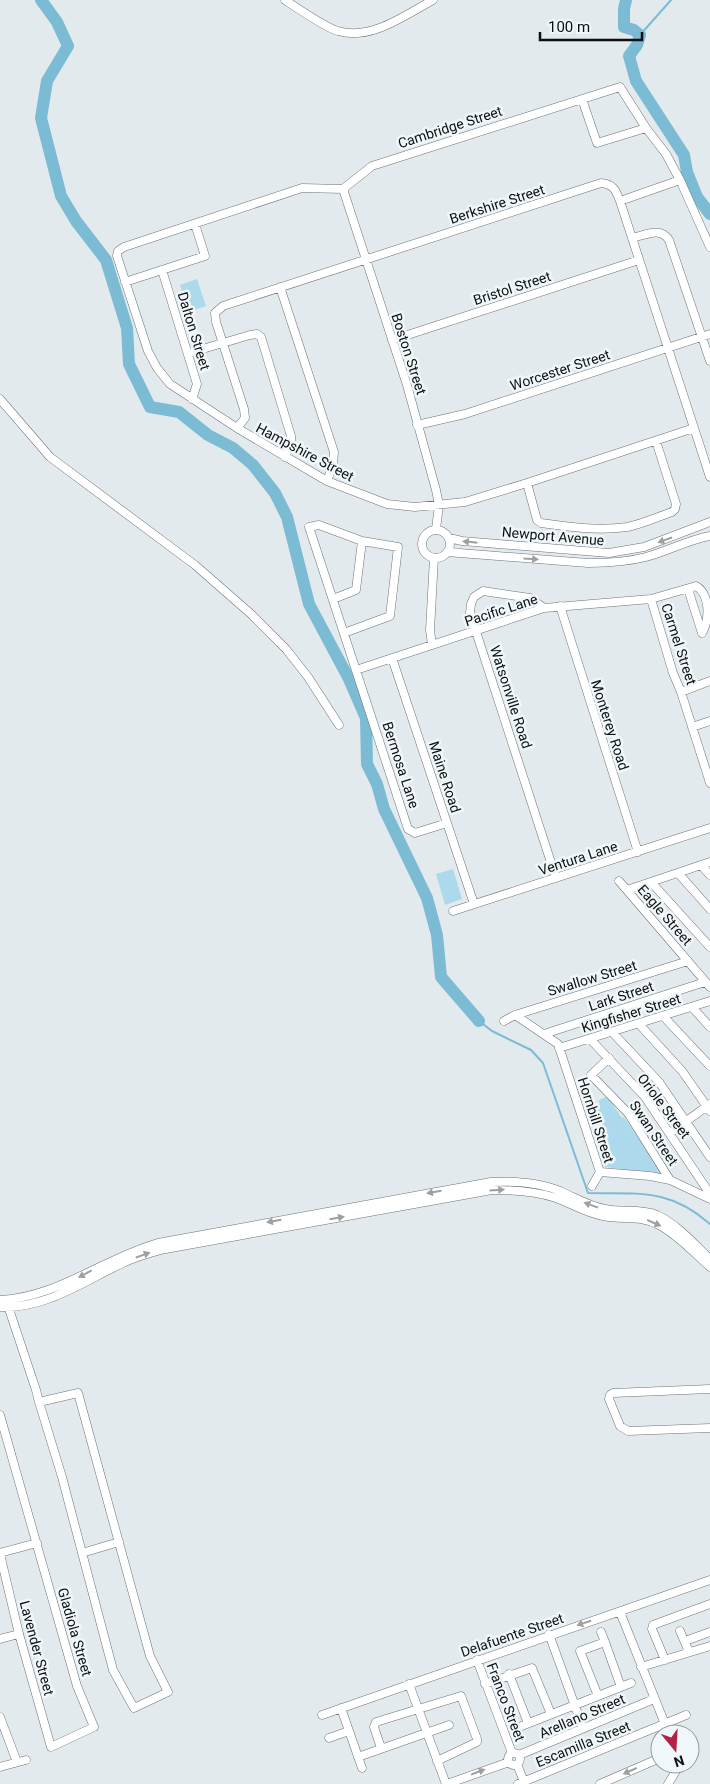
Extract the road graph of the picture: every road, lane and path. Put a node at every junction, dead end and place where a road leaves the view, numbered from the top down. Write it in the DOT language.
graph roads {
  1 [pos="285,0"];
  2 [pos="433,0"];
  3 [pos="582,99"];
  4 [pos="646,128"];
  5 [pos="680,180"];
  6 [pos="343,189"];
  7 [pos="620,201"];
  8 [pos="195,224"];
  9 [pos="632,238"];
  10 [pos="710,247"];
  11 [pos="365,260"];
  12 [pos="639,260"];
  13 [pos="162,270"];
  14 [pos="125,282"];
  15 [pos="280,287"];
  16 [pos="706,335"];
  17 [pos="392,340"];
  18 [pos="223,343"];
  19 [pos="668,348"];
  20 [pos="188,353"];
  21 [pos="710,361"];
  22 [pos="0,399"];
  23 [pos="192,399"];
  24 [pos="417,425"];
  25 [pos="237,428"];
  26 [pos="694,428"];
  27 [pos="656,441"];
  28 [pos="285,457"];
  29 [pos="710,477"];
  30 [pos="327,481"];
  31 [pos="527,484"];
  32 [pos="439,505"];
  33 [pos="710,522"];
  34 [pos="436,529"];
  35 [pos="710,536"];
  36 [pos="449,538"];
  37 [pos="362,541"];
  38 [pos="447,552"];
  39 [pos="434,558"];
  40 [pos="688,589"];
  41 [pos="333,599"];
  42 [pos="652,599"];
  43 [pos="560,606"];
  44 [pos="544,608"];
  45 [pos="476,631"];
  46 [pos="344,633"];
  47 [pos="432,645"];
  48 [pos="392,658"];
  49 [pos="356,670"];
  50 [pos="710,681"];
  51 [pos="681,692"];
  52 [pos="710,721"];
  53 [pos="339,726"];
  54 [pos="692,727"];
  55 [pos="710,783"];
  56 [pos="447,823"];
  57 [pos="710,828"];
  58 [pos="638,852"];
  59 [pos="710,862"];
  60 [pos="701,865"];
  61 [pos="678,873"];
  62 [pos="710,875"];
  63 [pos="556,878"];
  64 [pos="619,881"];
  65 [pos="651,882"];
  66 [pos="628,890"];
  67 [pos="474,904"];
  68 [pos="710,908"];
  69 [pos="453,911"];
  70 [pos="710,947"];
  71 [pos="688,961"];
  72 [pos="708,985"];
  73 [pos="710,1001"];
  74 [pos="692,1007"];
  75 [pos="515,1015"];
  76 [pos="663,1016"];
  77 [pos="504,1020"];
  78 [pos="639,1024"];
  79 [pos="710,1028"];
  80 [pos="612,1032"];
  81 [pos="544,1034"];
  82 [pos="590,1039"];
  83 [pos="560,1048"];
  84 [pos="609,1058"];
  85 [pos="710,1066"];
  86 [pos="709,1107"];
  87 [pos="686,1122"];
  88 [pos="670,1132"];
  89 [pos="710,1157"];
  90 [pos="600,1172"];
  91 [pos="670,1180"];
  92 [pos="592,1186"];
  93 [pos="710,1194"];
  94 [pos="710,1199"];
  95 [pos="710,1259"];
  96 [pos="710,1267"];
  97 [pos="3,1304"];
  98 [pos="710,1389"];
  99 [pos="40,1402"];
  100 [pos="0,1414"];
  101 [pos="710,1428"];
  102 [pos="119,1542"];
  103 [pos="37,1543"];
  104 [pos="0,1554"];
  105 [pos="82,1554"];
  106 [pos="710,1580"];
  107 [pos="710,1604"];
  108 [pos="620,1612"];
  109 [pos="680,1631"];
  110 [pos="601,1632"];
  111 [pos="710,1632"];
  112 [pos="20,1634"];
  113 [pos="549,1634"];
  114 [pos="0,1639"];
  115 [pos="685,1641"];
  116 [pos="605,1642"];
  117 [pos="710,1646"];
  118 [pos="689,1652"];
  119 [pos="477,1660"];
  120 [pos="665,1660"];
  121 [pos="641,1667"];
  122 [pos="509,1674"];
  123 [pos="631,1683"];
  124 [pos="409,1684"];
  125 [pos="485,1684"];
  126 [pos="621,1687"];
  127 [pos="598,1696"];
  128 [pos="654,1699"];
  129 [pos="574,1705"];
  130 [pos="341,1708"];
  131 [pos="418,1708"];
  132 [pos="322,1714"];
  133 [pos="551,1714"];
  134 [pos="686,1715"];
  135 [pos="1,1722"];
  136 [pos="528,1723"];
  137 [pos="665,1724"];
  138 [pos="449,1725"];
  139 [pos="518,1727"];
  140 [pos="583,1728"];
  141 [pos="650,1730"];
  142 [pos="349,1731"];
  143 [pos="427,1733"];
  144 [pos="329,1738"];
  145 [pos="51,1748"];
  146 [pos="381,1748"];
  147 [pos="515,1754"];
  148 [pos="358,1756"];
  149 [pos="26,1760"];
  150 [pos="437,1761"];
  151 [pos="17,1762"];
  152 [pos="650,1762"];
  153 [pos="513,1763"];
  154 [pos="0,1767"];
  155 [pos="362,1768"];
  156 [pos="521,1783"];
  157 [pos="446,1784"];
  158 [pos="600,1784"];
  1 -- 2 [label="street"];
  3 -- 4 [label="street, Cambridge Street"];
  3 -- 4 [label="street"];
  3 -- 6 [label="street, Cambridge Street"];
  4 -- 5 [label="street, Cambridge Street"];
  5 -- 7 [label="street"];
  5 -- 10 [label="street, Cambridge Street"];
  6 -- 8 [label="street"];
  6 -- 11 [label="street, Boston Street"];
  7 -- 9 [label="street, Berkshire Street"];
  7 -- 11 [label="street, Berkshire Street"];
  8 -- 13 [label="street"];
  8 -- 14 [label="street, Hampshire Street"];
  9 -- 12 [label="street, Berkshire Street"];
  9 -- 16 [label="street"];
  11 -- 15 [label="street, Berkshire Street"];
  11 -- 17 [label="street, Boston Street"];
  12 -- 17 [label="street, Bristol Street"];
  12 -- 19 [label="street, Berkshire Street"];
  13 -- 14 [label="street"];
  13 -- 20 [label="street, Dalton Street"];
  14 -- 23 [label="street, Hampshire Street"];
  15 -- 18 [label="street, Berkshire Street"];
  15 -- 30 [label="street"];
  16 -- 19 [label="street, Worcester Street"];
  16 -- 21 [label="street"];
  17 -- 24 [label="street, Boston Street"];
  18 -- 20 [label="street"];
  18 -- 25 [label="street, Berkshire Street"];
  18 -- 28 [label="street"];
  19 -- 24 [label="street, Worcester Street"];
  19 -- 26 [label="street, Berkshire Street"];
  20 -- 23 [label="street, Dalton Street"];
  22 -- 53 [label="street"];
  23 -- 25 [label="street, Hampshire Street"];
  24 -- 32 [label="street, Boston Street"];
  25 -- 28 [label="street, Hampshire Street"];
  26 -- 27 [label="street, Hampshire Street"];
  26 -- 29 [label="street, Berkshire Street"];
  27 -- 31 [label="street, Hampshire Street"];
  27 -- 31 [label="street"];
  28 -- 30 [label="street, Hampshire Street"];
  30 -- 32 [label="street, Hampshire Street"];
  31 -- 32 [label="street, Hampshire Street"];
  32 -- 34 [label="street, Boston Street"];
  33 -- 36 [label="street, Newport Avenue, one-way"];
  34 -- 36 [label="street"];
  34 -- 39 [label="street"];
  38 -- 35 [label="street, Newport Avenue, one-way"];
  36 -- 38 [label="street"];
  37 -- 41 [label="street"];
  37 -- 41 [label="street"];
  37 -- 46 [label="street"];
  38 -- 39 [label="street"];
  39 -- 47 [label="street"];
  40 -- 40 [label="street"];
  40 -- 42 [label="street, Pacific Lane"];
  41 -- 46 [label="street"];
  42 -- 43 [label="street, Pacific Lane"];
  42 -- 51 [label="street, Carmel Street"];
  43 -- 44 [label="street, Pacific Lane"];
  43 -- 58 [label="street, Monterey Road"];
  44 -- 45 [label="street, Pacific Lane"];
  44 -- 45 [label="street, Watsonville Road"];
  45 -- 47 [label="street, Pacific Lane"];
  45 -- 63 [label="street, Watsonville Road"];
  46 -- 49 [label="street"];
  47 -- 48 [label="street, Pacific Lane"];
  48 -- 49 [label="street, Pacific Lane"];
  48 -- 56 [label="street, Maine Road"];
  49 -- 56 [label="street, Bermosa Lane"];
  50 -- 51 [label="street"];
  51 -- 54 [label="street, Carmel Street"];
  52 -- 54 [label="street"];
  54 -- 55 [label="street, Carmel Street"];
  56 -- 67 [label="street, Maine Road"];
  57 -- 58 [label="street, Ventura Lane"];
  58 -- 63 [label="street, Ventura Lane"];
  59 -- 60 [label="street"];
  60 -- 61 [label="street"];
  60 -- 62 [label="street"];
  61 -- 65 [label="street"];
  61 -- 68 [label="street"];
  63 -- 67 [label="street, Ventura Lane"];
  64 -- 66 [label="street, Eagle Street"];
  65 -- 66 [label="street"];
  65 -- 70 [label="street"];
  66 -- 71 [label="street, Eagle Street"];
  67 -- 69 [label="street, Ventura Lane"];
  71 -- 72 [label="street, Eagle Street"];
  71 -- 75 [label="street, Swallow Street"];
  72 -- 81 [label="street, Lark Street"];
  73 -- 74 [label="street, Kingfisher Street"];
  74 -- 76 [label="street, Kingfisher Street"];
  74 -- 79 [label="street"];
  75 -- 77 [label="street, Swallow Street"];
  75 -- 81 [label="street"];
  76 -- 78 [label="street, Kingfisher Street"];
  76 -- 85 [label="street"];
  78 -- 80 [label="street, Kingfisher Street"];
  78 -- 86 [label="street"];
  80 -- 82 [label="street, Kingfisher Street"];
  80 -- 87 [label="street"];
  81 -- 83 [label="street"];
  82 -- 83 [label="street, Kingfisher Street"];
  82 -- 84 [label="street, Oriole Street"];
  83 -- 90 [label="street, Hornbill Street"];
  84 -- 88 [label="street, Oriole Street"];
  84 -- 91 [label="street, Swan Street"];
  86 -- 87 [label="street"];
  87 -- 88 [label="street"];
  87 -- 89 [label="street"];
  88 -- 93 [label="street, Oriole Street"];
  90 -- 91 [label="street, Hornbill Street"];
  90 -- 92 [label="street"];
  91 -- 94 [label="street, Hornbill Street"];
  95 -- 97 [label="street, one-way"];
  97 -- 96 [label="street, one-way"];
  97 -- 99 [label="street"];
  98 -- 101 [label="street"];
  99 -- 102 [label="street"];
  99 -- 105 [label="street"];
  100 -- 103 [label="street, Gladiola Street"];
  102 -- 105 [label="street"];
  102 -- 105 [label="street"];
  103 -- 104 [label="street"];
  103 -- 145 [label="street, Gladiola Street"];
  104 -- 112 [label="street, Lavender Street"];
  106 -- 108 [label="street, Delafuente Street"];
  107 -- 120 [label="street"];
  108 -- 113 [label="street, Delafuente Street, one-way"];
  108 -- 121 [label="street"];
  109 -- 115 [label="street"];
  110 -- 116 [label="street"];
  111 -- 115 [label="street"];
  112 -- 114 [label="street"];
  112 -- 145 [label="street, Lavender Street"];
  113 -- 119 [label="street, Delafuente Street"];
  113 -- 129 [label="street"];
  115 -- 118 [label="street"];
  116 -- 126 [label="street"];
  116 -- 127 [label="street"];
  117 -- 118 [label="street"];
  118 -- 120 [label="street"];
  119 -- 124 [label="street, Delafuente Street"];
  119 -- 125 [label="street, Franco Street"];
  120 -- 121 [label="street"];
  121 -- 128 [label="street"];
  122 -- 125 [label="street"];
  122 -- 133 [label="street"];
  122 -- 136 [label="street"];
  123 -- 126 [label="street"];
  124 -- 130 [label="street, Delafuente Street"];
  124 -- 131 [label="street"];
  125 -- 147 [label="street, Franco Street"];
  126 -- 127 [label="street"];
  127 -- 129 [label="street"];
  128 -- 137 [label="street"];
  128 -- 140 [label="street, Arellano Street"];
  129 -- 133 [label="street"];
  129 -- 140 [label="street"];
  130 -- 132 [label="street, Delafuente Street"];
  130 -- 142 [label="street"];
  131 -- 143 [label="street"];
  131 -- 146 [label="street"];
  131 -- 150 [label="street"];
  133 -- 136 [label="street"];
  134 -- 137 [label="street, Escamilla Street"];
  135 -- 151 [label="street"];
  136 -- 139 [label="street"];
  138 -- 143 [label="street"];
  140 -- 147 [label="street, Arellano Street"];
  141 -- 156 [label="street, Escamilla Street"];
  142 -- 144 [label="street"];
  142 -- 148 [label="street"];
  143 -- 146 [label="street"];
  143 -- 150 [label="street"];
  146 -- 148 [label="street"];
  147 -- 153 [label="street"];
  148 -- 155 [label="street"];
  149 -- 151 [label="street"];
  150 -- 157 [label="street"];
  151 -- 154 [label="street"];
  152 -- 158 [label="street, one-way"];
  153 -- 156 [label="street"];
  157 -- 153 [label="street, one-way"];
}
